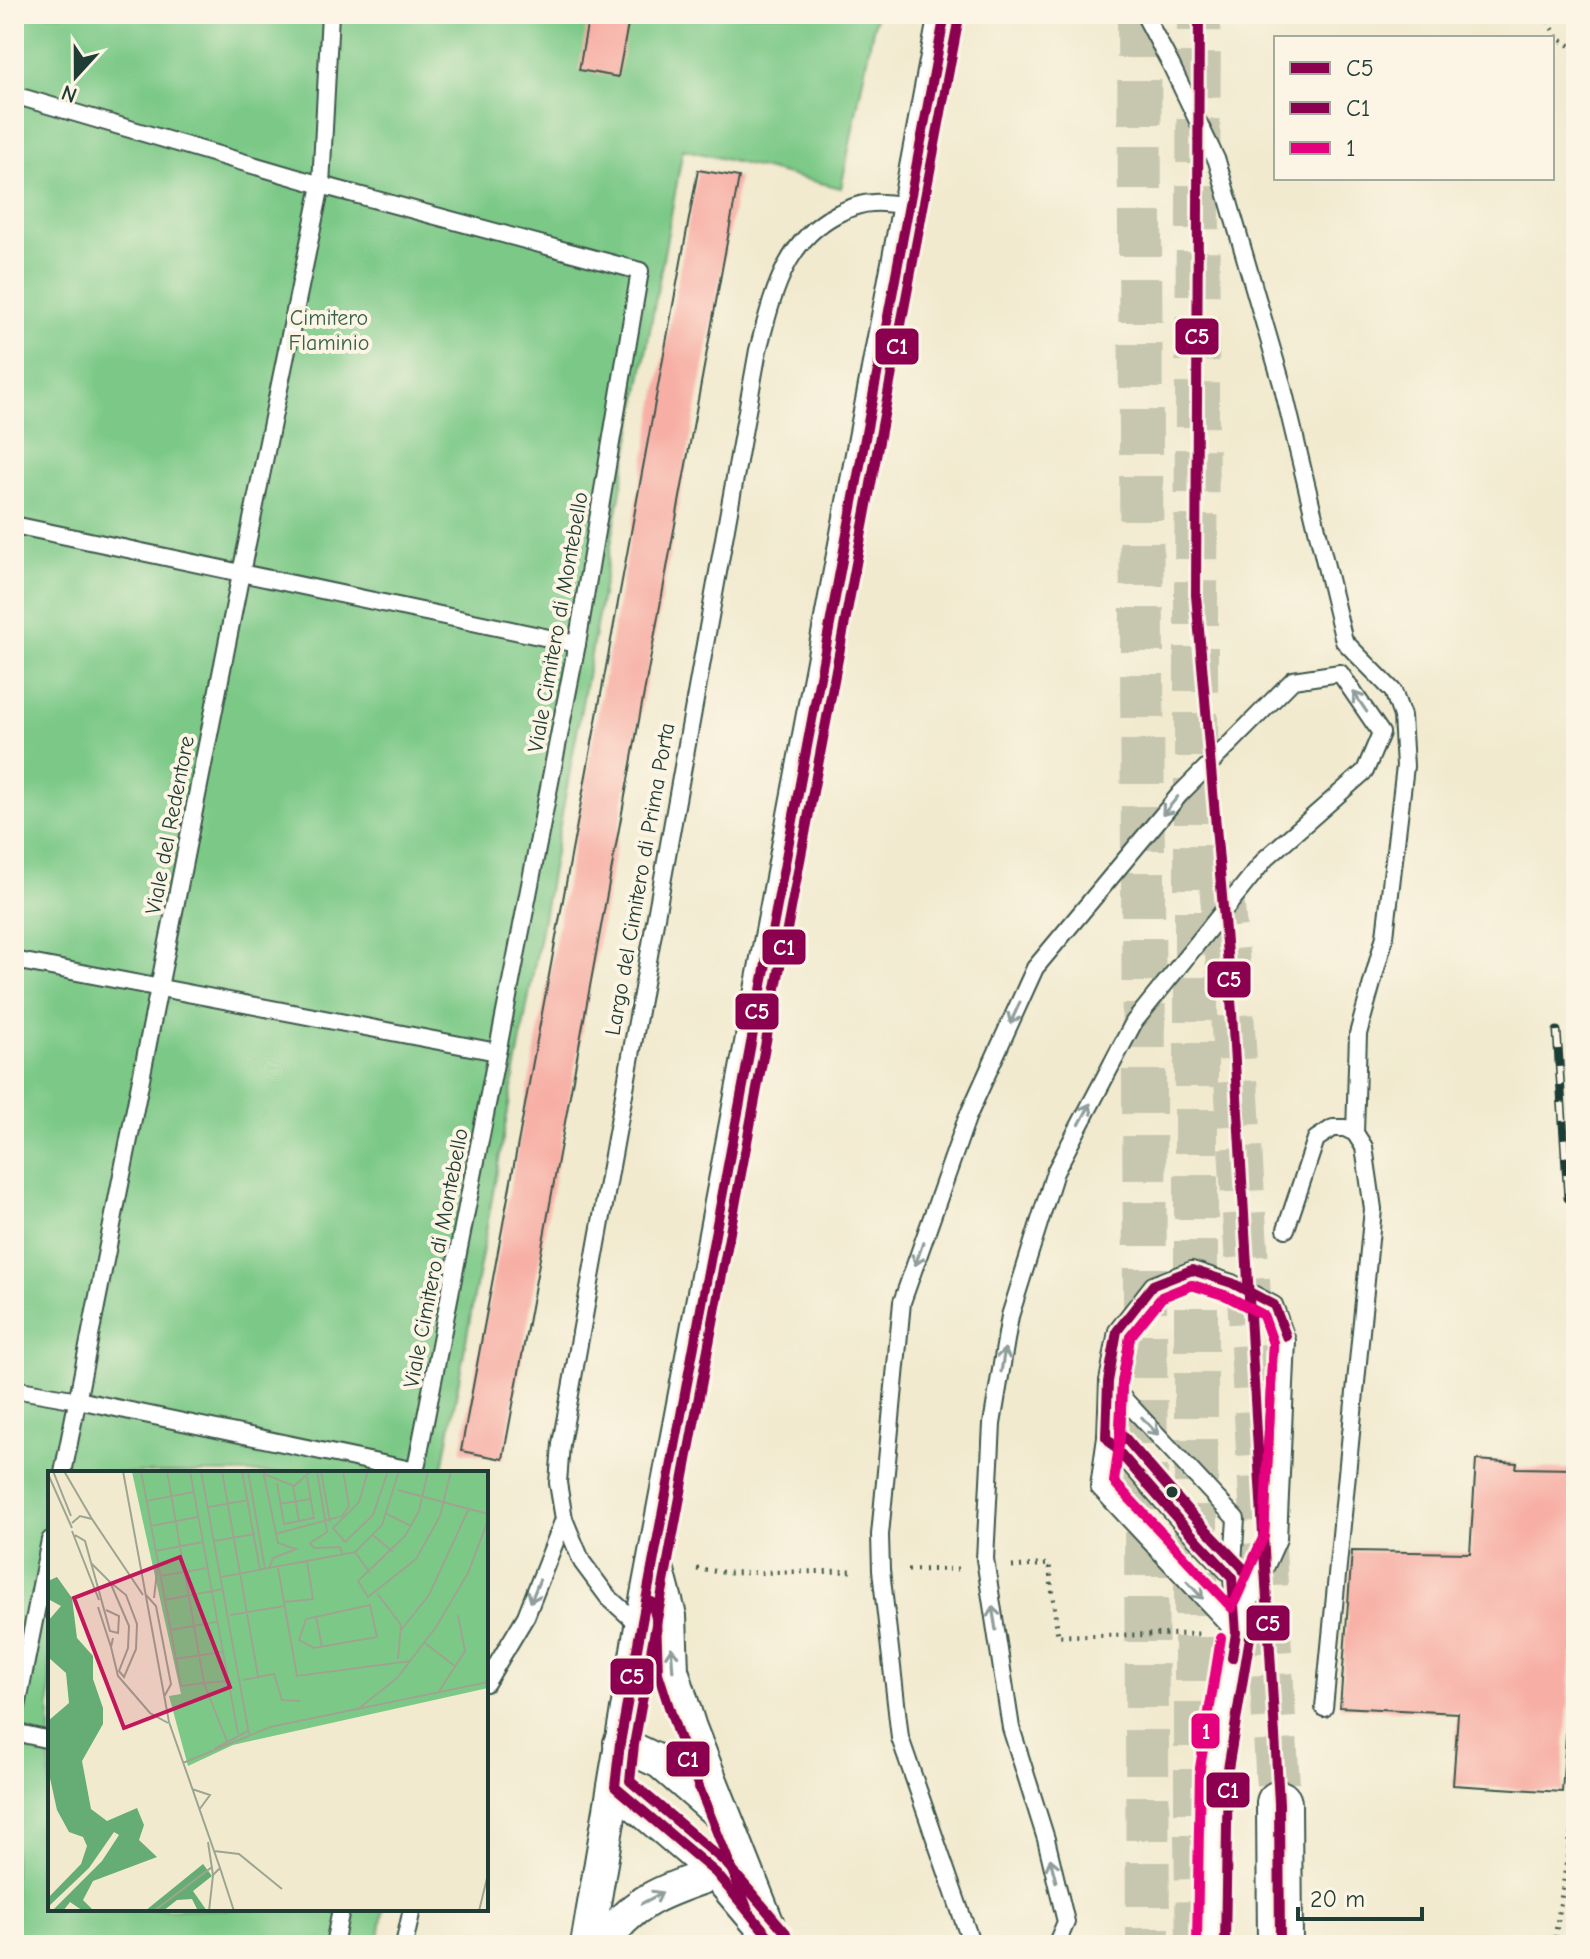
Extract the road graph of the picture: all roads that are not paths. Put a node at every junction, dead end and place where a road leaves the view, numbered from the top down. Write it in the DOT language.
graph roads {
  1 [pos="330,14"];
  2 [pos="945,14"];
  3 [pos="1144,14"];
  4 [pos="14,95"];
  5 [pos="321,185"];
  6 [pos="910,206"];
  7 [pos="14,525"];
  8 [pos="241,573"];
  9 [pos="577,644"];
  10 [pos="14,960"];
  11 [pos="159,988"];
  12 [pos="497,1052"];
  13 [pos="1355,1133"];
  14 [pos="1286,1229"];
  15 [pos="1108,1382"];
  16 [pos="14,1389"];
  17 [pos="78,1400"];
  18 [pos="1106,1437"];
  19 [pos="63,1471"];
  20 [pos="410,1471"];
  21 [pos="415,1471"];
  22 [pos="564,1519"];
  23 [pos="48,1550"];
  24 [pos="655,1560"];
  25 [pos="1232,1577"];
  26 [pos="641,1627"];
  27 [pos="1236,1633"];
  28 [pos="488,1680"];
  29 [pos="1324,1708"];
  30 [pos="14,1722"];
  31 [pos="14,1732"];
  32 [pos="48,1740"];
  33 [pos="620,1743"];
  34 [pos="615,1787"];
  35 [pos="1279,1803"];
  36 [pos="728,1822"];
  37 [pos="716,1873"];
  38 [pos="341,1911"];
  39 [pos="412,1911"];
  40 [pos="776,1944"];
  41 [pos="334,1945"];
  42 [pos="404,1945"];
  43 [pos="587,1945"];
  44 [pos="603,1945"];
  45 [pos="972,1945"];
  46 [pos="1056,1945"];
  47 [pos="1211,1945"];
  48 [pos="1280,1945"];
  1 -- 5 [label="lane"];
  2 -- 6 [label="street"];
  3 -- 13 [label="lane"];
  4 -- 5 [label="lane"];
  5 -- 8 [label="lane, Viale del Redentore"];
  5 -- 9 [label="lane, Viale Cimitero di Montebello"];
  6 -- 22 [label="lane, Largo del Cimitero di Prima Porta"];
  6 -- 24 [label="street"];
  7 -- 8 [label="lane"];
  8 -- 9 [label="lane"];
  8 -- 11 [label="lane, Viale del Redentore"];
  9 -- 12 [label="lane, Viale Cimitero di Montebello"];
  10 -- 11 [label="lane"];
  11 -- 12 [label="lane"];
  11 -- 17 [label="lane, Viale del Redentore"];
  12 -- 21 [label="lane, Viale Cimitero di Montebello"];
  13 -- 14 [label="lane"];
  13 -- 29 [label="lane"];
  15 -- 18 [label="lane"];
  15 -- 25 [label="lane, one-way"];
  15 -- 27 [label="lane"];
  16 -- 17 [label="lane"];
  17 -- 19 [label="lane, Viale del Redentore"];
  17 -- 20 [label="lane"];
  18 -- 25 [label="lane"];
  18 -- 27 [label="lane, one-way"];
  22 -- 26 [label="lane, Largo del Cimitero di Prima Porta"];
  22 -- 28 [label="lane, one-way"];
  23 -- 30 [label="lane"];
  24 -- 26 [label="street"];
  36 -- 24 [label="street, one-way"];
  25 -- 27 [label="lane"];
  26 -- 33 [label="street"];
  27 -- 47 [label="lane"];
  31 -- 32 [label="lane"];
  33 -- 34 [label="street"];
  33 -- 36 [label="street"];
  34 -- 37 [label="street"];
  34 -- 43 [label="street"];
  35 -- 48 [label="highway"];
  36 -- 40 [label="street"];
  37 -- 40 [label="street"];
  44 -- 37 [label="street, one-way"];
  38 -- 41 [label="lane"];
  39 -- 42 [label="lane"];
  46 -- 45 [label="lane, one-way"];
}
